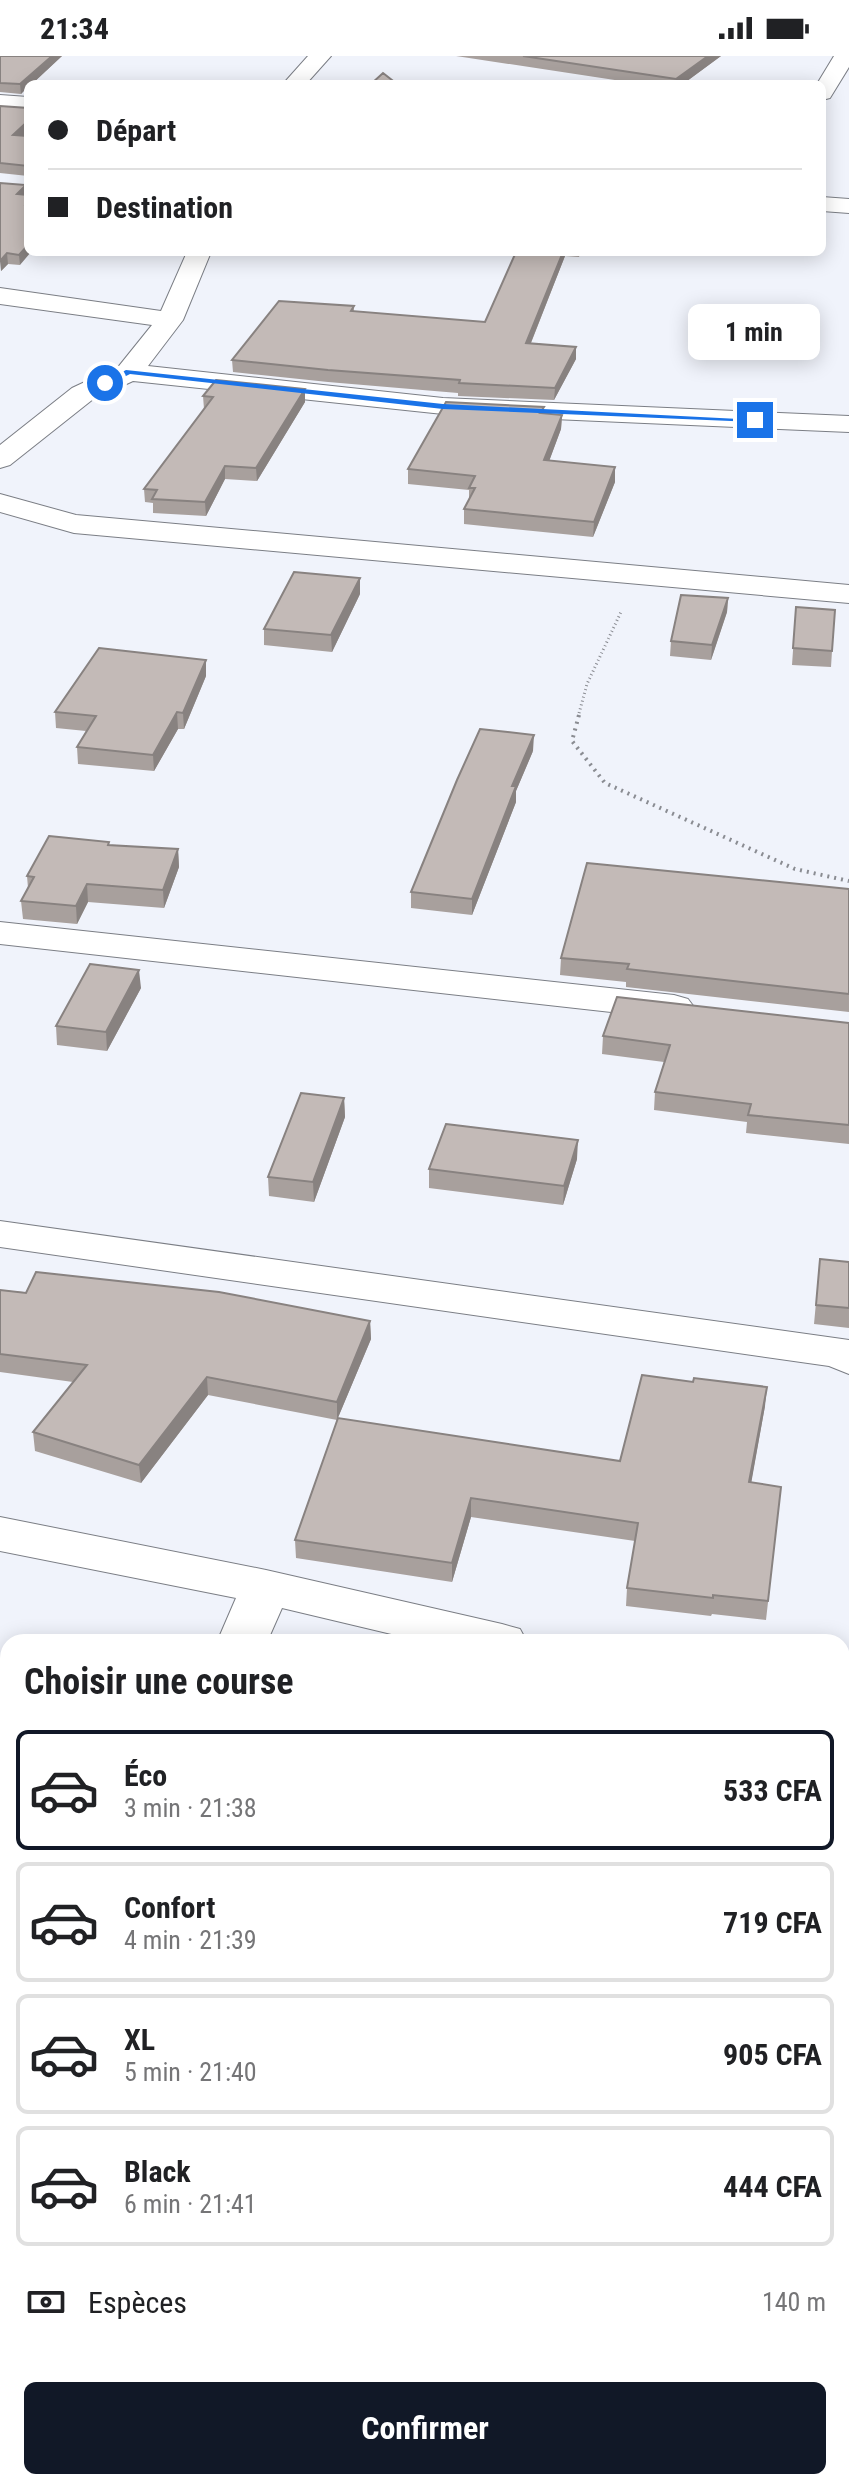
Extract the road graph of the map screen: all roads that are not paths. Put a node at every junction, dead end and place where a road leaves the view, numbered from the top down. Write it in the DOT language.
graph roads {
  1 [pos="320,56"];
  2 [pos="845,56"];
  3 [pos="298,80"];
  4 [pos="0,102"];
  5 [pos="24,104"];
  6 [pos="827,104"];
  7 [pos="826,204"];
  8 [pos="849,206"];
  9 [pos="197,256"];
  10 [pos="0,296"];
  11 [pos="170,320"];
  12 [pos="129,372"];
  13 [pos="849,424"];
  14 [pos="0,459"];
  15 [pos="0,503"];
  16 [pos="849,594"];
  17 [pos="0,933"];
  18 [pos="708,1011"];
  19 [pos="0,1234"];
  20 [pos="849,1359"];
  21 [pos="0,1534"];
  22 [pos="266,1587"];
  23 [pos="245,1634"];
  24 [pos="468,1634"];
  1 -- 3 [label="street"];
  2 -- 6 [label="street"];
  4 -- 5 [label="street"];
  7 -- 8 [label="street"];
  9 -- 11 [label="street"];
  10 -- 11 [label="street"];
  11 -- 12 [label="street"];
  12 -- 13 [label="street"];
  12 -- 14 [label="street"];
  15 -- 16 [label="street"];
  17 -- 18 [label="street"];
  19 -- 20 [label="street"];
  21 -- 22 [label="street"];
  22 -- 23 [label="street"];
  22 -- 24 [label="street"];
}
